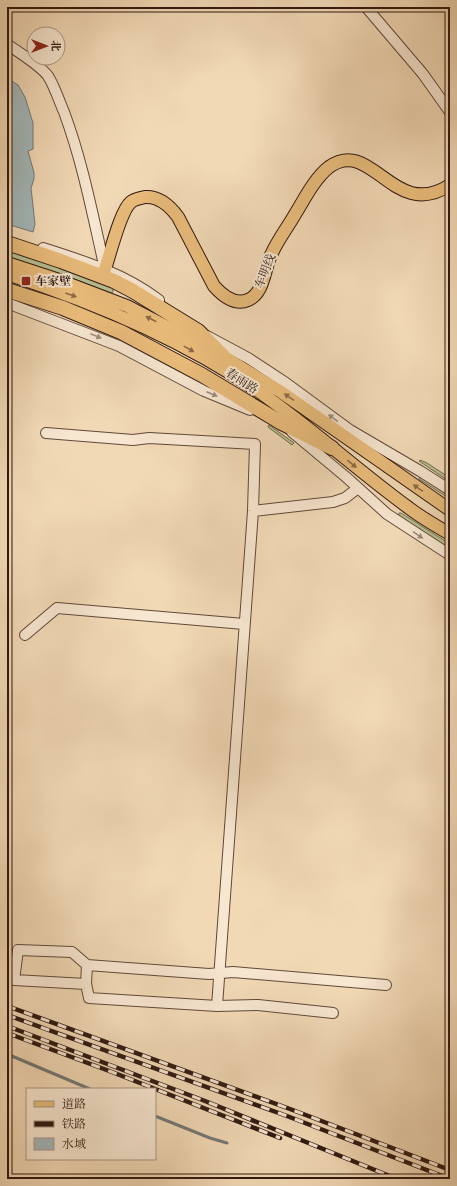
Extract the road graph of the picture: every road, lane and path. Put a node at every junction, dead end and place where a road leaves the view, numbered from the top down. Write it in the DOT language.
graph roads {
  1 [pos="366,7"];
  2 [pos="7,44"];
  3 [pos="450,112"];
  4 [pos="450,185"];
  5 [pos="7,236"];
  6 [pos="7,243"];
  7 [pos="7,263"];
  8 [pos="106,269"];
  9 [pos="7,274"];
  10 [pos="7,290"];
  11 [pos="7,303"];
  12 [pos="198,331"];
  13 [pos="223,356"];
  14 [pos="280,422"];
  15 [pos="350,430"];
  16 [pos="46,433"];
  17 [pos="332,448"];
  18 [pos="398,474"];
  19 [pos="358,488"];
  20 [pos="450,490"];
  21 [pos="450,510"];
  22 [pos="253,511"];
  23 [pos="450,534"];
  24 [pos="450,555"];
  25 [pos="244,624"];
  26 [pos="25,635"];
  27 [pos="87,965"];
  28 [pos="220,973"];
  29 [pos="86,984"];
  30 [pos="386,985"];
  31 [pos="217,1006"];
  32 [pos="333,1013"];
  1 -- 3 [label="street"];
  2 -- 8 [label="street"];
  4 -- 8 [label="main road, 车明线"];
  5 -- 8 [label="street"];
  6 -- 12 [label="highway"];
  13 -- 7 [label="main road, 春雨路, one-way"];
  8 -- 12 [label="street"];
  9 -- 17 [label="main road, 春雨路, one-way"];
  10 -- 14 [label="highway"];
  11 -- 14 [label="street, one-way"];
  12 -- 13 [label="highway"];
  15 -- 12 [label="street, one-way"];
  18 -- 13 [label="main road, 春雨路, one-way"];
  14 -- 17 [label="highway"];
  14 -- 19 [label="street"];
  15 -- 18 [label="main road"];
  15 -- 20 [label="street"];
  16 -- 22 [label="street"];
  17 -- 23 [label="main road, 春雨路, one-way"];
  21 -- 18 [label="main road, 春雨路, one-way"];
  19 -- 22 [label="street"];
  19 -- 24 [label="street, one-way"];
  22 -- 25 [label="street"];
  25 -- 26 [label="street"];
  25 -- 28 [label="street"];
  27 -- 28 [label="street"];
  27 -- 29 [label="street"];
  27 -- 29 [label="street"];
  28 -- 30 [label="street"];
  28 -- 31 [label="street"];
  29 -- 31 [label="street"];
  31 -- 32 [label="street"];
}
